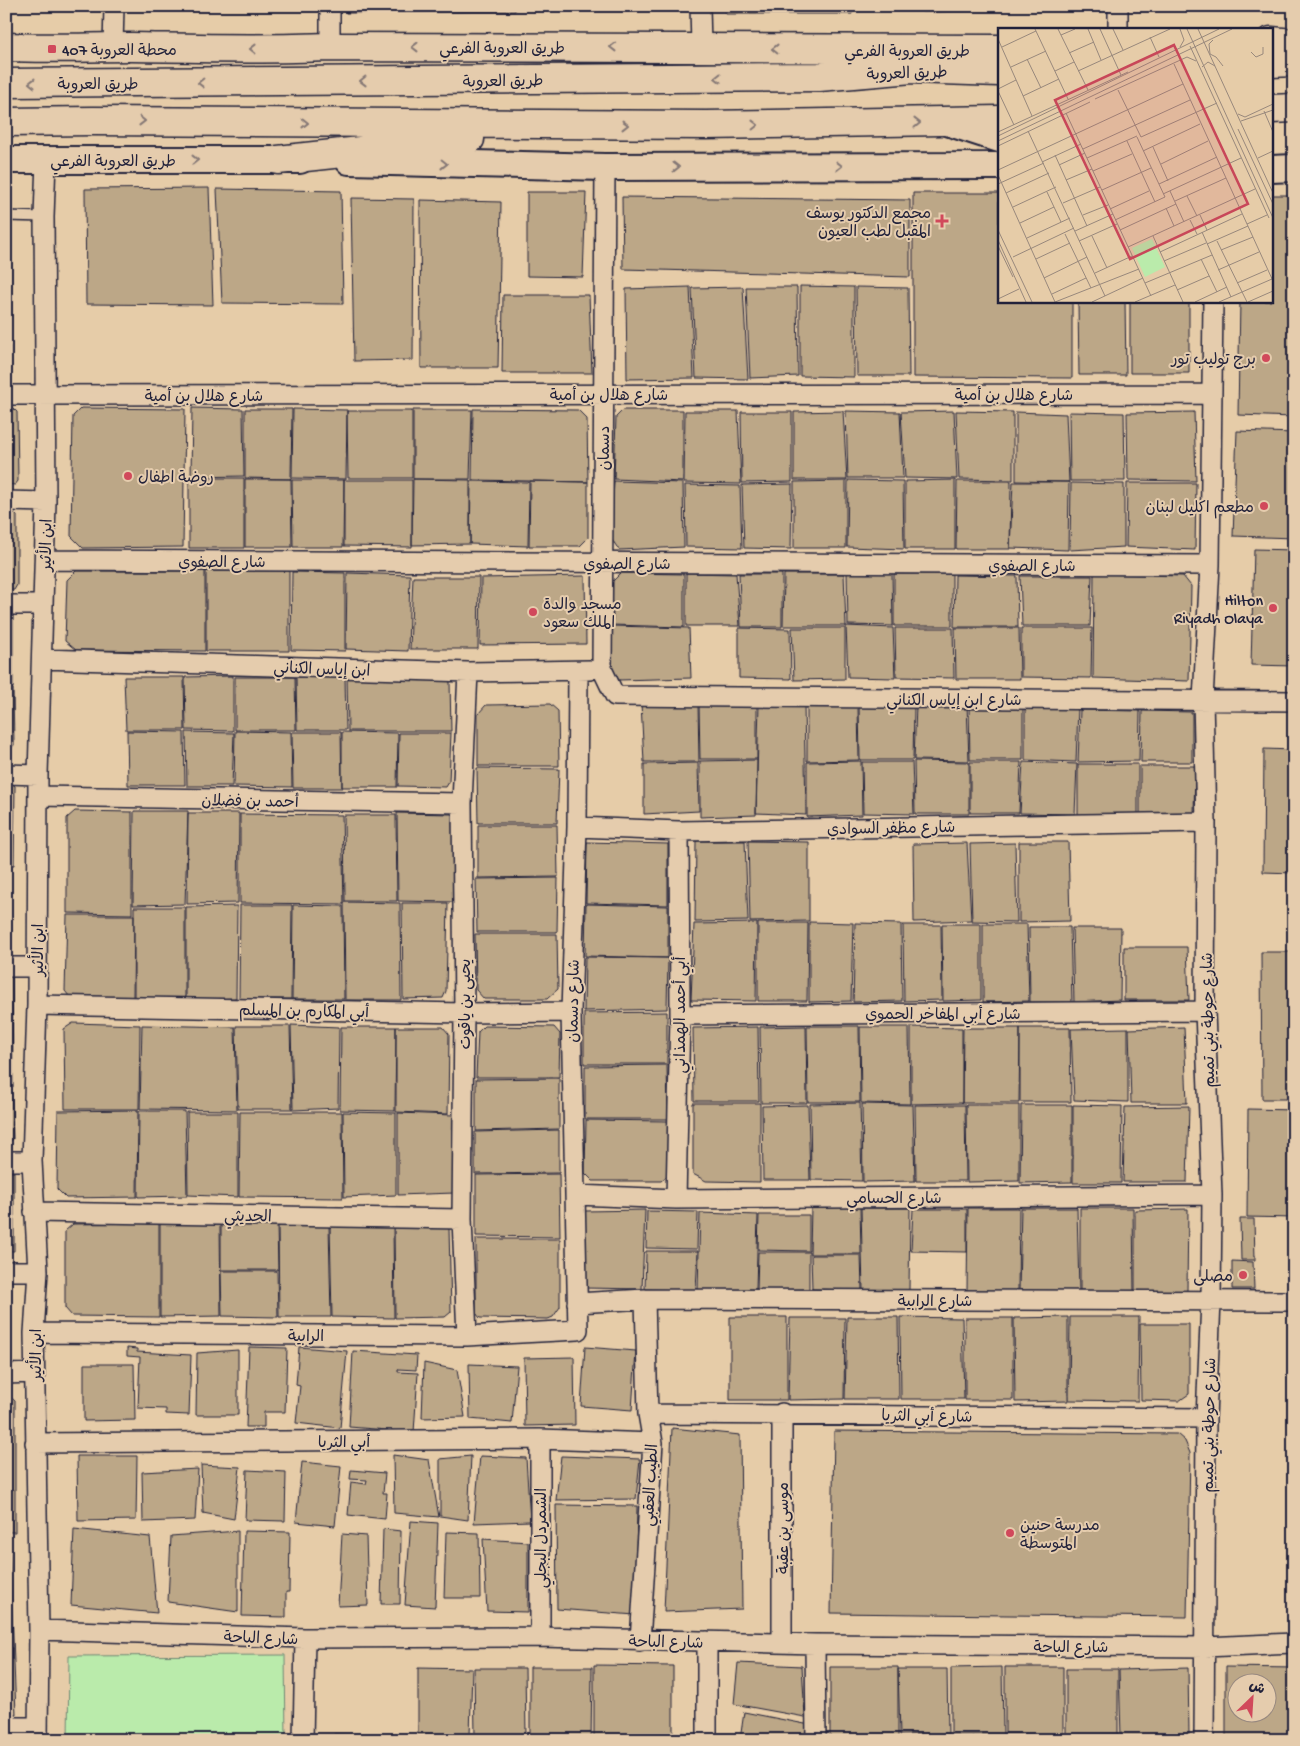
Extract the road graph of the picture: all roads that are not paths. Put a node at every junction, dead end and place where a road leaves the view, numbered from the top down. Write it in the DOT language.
graph roads {
  1 [pos="114,6"];
  2 [pos="330,6"];
  3 [pos="700,6"];
  4 [pos="1118,6"];
  5 [pos="1118,28"];
  6 [pos="1272,41"];
  7 [pos="1294,43"];
  8 [pos="6,47"];
  9 [pos="113,47"];
  10 [pos="330,47"];
  11 [pos="701,47"];
  12 [pos="998,49"];
  13 [pos="812,50"];
  14 [pos="1294,62"];
  15 [pos="1272,63"];
  16 [pos="912,69"];
  17 [pos="998,72"];
  18 [pos="6,83"];
  19 [pos="1294,108"];
  20 [pos="1272,109"];
  21 [pos="998,120"];
  22 [pos="6,122"];
  23 [pos="947,122"];
  24 [pos="594,125"];
  25 [pos="998,138"];
  26 [pos="6,160"];
  27 [pos="46,160"];
  28 [pos="278,160"];
  29 [pos="998,166"];
  30 [pos="605,167"];
  31 [pos="1294,168"];
  32 [pos="1272,169"];
  33 [pos="6,216"];
  34 [pos="44,217"];
  35 [pos="1213,302"];
  36 [pos="603,394"];
  37 [pos="1211,394"];
  38 [pos="6,395"];
  39 [pos="45,395"];
  40 [pos="6,501"];
  41 [pos="46,502"];
  42 [pos="45,560"];
  43 [pos="603,563"];
  44 [pos="1210,565"];
  45 [pos="6,605"];
  46 [pos="43,605"];
  47 [pos="42,659"];
  48 [pos="602,669"];
  49 [pos="578,671"];
  50 [pos="468,672"];
  51 [pos="615,696"];
  52 [pos="1203,700"];
  53 [pos="1294,701"];
  54 [pos="6,774"];
  55 [pos="38,775"];
  56 [pos="38,796"];
  57 [pos="462,803"];
  58 [pos="1206,822"];
  59 [pos="577,827"];
  60 [pos="679,831"];
  61 [pos="6,967"];
  62 [pos="36,967"];
  63 [pos="38,1005"];
  64 [pos="1205,1011"];
  65 [pos="571,1012"];
  66 [pos="464,1014"];
  67 [pos="680,1015"];
  68 [pos="6,1160"];
  69 [pos="32,1161"];
  70 [pos="576,1195"];
  71 [pos="1212,1195"];
  72 [pos="676,1199"];
  73 [pos="34,1212"];
  74 [pos="462,1218"];
  75 [pos="6,1271"];
  76 [pos="38,1272"];
  77 [pos="645,1299"];
  78 [pos="1211,1301"];
  79 [pos="1294,1301"];
  80 [pos="577,1302"];
  81 [pos="578,1330"];
  82 [pos="34,1333"];
  83 [pos="467,1336"];
  84 [pos="34,1373"];
  85 [pos="6,1374"];
  86 [pos="782,1413"];
  87 [pos="648,1414"];
  88 [pos="1206,1418"];
  89 [pos="540,1439"];
  90 [pos="35,1443"];
  91 [pos="653,1443"];
  92 [pos="39,1630"];
  93 [pos="305,1638"];
  94 [pos="540,1638"];
  95 [pos="640,1641"];
  96 [pos="707,1641"];
  97 [pos="782,1642"];
  98 [pos="1294,1643"];
  99 [pos="815,1644"];
  100 [pos="1205,1647"];
  101 [pos="6,1727"];
  102 [pos="38,1734"];
  103 [pos="303,1740"];
  104 [pos="706,1740"];
  105 [pos="816,1740"];
  106 [pos="1204,1740"];
  1 -- 9 [label="street"];
  2 -- 10 [label="street"];
  3 -- 11 [label="street"];
  4 -- 5 [label="street"];
  6 -- 7 [label="main road"];
  8 -- 9 [label="main road, طريق العروبة الفرعي"];
  10 -- 9 [label="main road, طريق العروبة الفرعي, one-way"];
  11 -- 10 [label="main road, طريق العروبة الفرعي, one-way"];
  13 -- 11 [label="main road, طريق العروبة الفرعي, one-way"];
  12 -- 13 [label="main road, طريق العروبة الفرعي"];
  13 -- 16 [label="main road"];
  14 -- 15 [label="main road"];
  16 -- 17 [label="main road, طريق العروبة"];
  16 -- 18 [label="main road, طريق العروبة, one-way"];
  19 -- 20 [label="main road"];
  21 -- 23 [label="main road"];
  22 -- 24 [label="main road, one-way"];
  24 -- 23 [label="main road, one-way"];
  23 -- 25 [label="street"];
  24 -- 28 [label="main road"];
  26 -- 27 [label="street, طريق العروبة الفرعي"];
  27 -- 28 [label="street, طريق العروبة الفرعي, one-way"];
  27 -- 34 [label="street, ابن الأثير"];
  28 -- 30 [label="street, طريق العروبة الفرعي, one-way"];
  30 -- 29 [label="street, طريق العروبة الفرعي, one-way"];
  30 -- 36 [label="street, دسمان"];
  31 -- 32 [label="street"];
  33 -- 34 [label="lane"];
  34 -- 39 [label="street, ابن الأثير"];
  35 -- 37 [label="street, شارع حوطة بني تميم"];
  36 -- 37 [label="street, شارع هلال بن أمية"];
  36 -- 39 [label="street, شارع هلال بن أمية"];
  36 -- 43 [label="street, دسمان"];
  37 -- 44 [label="street, شارع حوطة بني تميم"];
  38 -- 39 [label="street, شارع هلال بن أمية"];
  39 -- 41 [label="street, ابن الأثير"];
  40 -- 41 [label="street"];
  41 -- 42 [label="street, ابن الأثير"];
  42 -- 43 [label="street, شارع الصفوي"];
  42 -- 46 [label="street, ابن الأثير"];
  43 -- 44 [label="street, شارع الصفوي"];
  43 -- 48 [label="street, دسمان"];
  44 -- 52 [label="street, شارع حوطة بني تميم"];
  45 -- 46 [label="street"];
  46 -- 47 [label="street, ابن الأثير"];
  47 -- 50 [label="street, ابن إياس الكناني"];
  47 -- 55 [label="street, ابن الأثير"];
  48 -- 49 [label="street, ابن إياس الكناني"];
  48 -- 51 [label="street, دسمان"];
  49 -- 50 [label="street, ابن إياس الكناني"];
  49 -- 59 [label="street, شارع دسمان"];
  50 -- 57 [label="street, يحيى بن ياقوت"];
  51 -- 52 [label="street, شارع ابن إياس الكناني"];
  52 -- 53 [label="street, شارع ابن إياس الكناني"];
  52 -- 58 [label="street, شارع حوطة بني تميم"];
  54 -- 55 [label="street"];
  55 -- 56 [label="street, ابن الأثير"];
  56 -- 57 [label="street, أحمد بن فضلان"];
  56 -- 62 [label="street, ابن الأثير"];
  57 -- 66 [label="street, يحيى بن ياقوت"];
  58 -- 60 [label="street, شارع مظفر السوادي"];
  58 -- 64 [label="street, شارع حوطة بني تميم"];
  59 -- 60 [label="street, شارع مظفر السوادي"];
  59 -- 65 [label="street, شارع دسمان"];
  60 -- 67 [label="street, أبي أحمد الهمذاني"];
  61 -- 62 [label="street"];
  62 -- 63 [label="street, ابن الأثير"];
  63 -- 66 [label="street, أبي المكارم بن المسلم"];
  63 -- 69 [label="street, ابن الأثير"];
  64 -- 67 [label="street, شارع أبي المفاخر الحموي"];
  64 -- 71 [label="street, شارع حوطة بني تميم"];
  65 -- 66 [label="street, أبي المكارم بن المسلم"];
  65 -- 70 [label="street, شارع دسمان"];
  66 -- 74 [label="street, يحيى بن ياقوت"];
  67 -- 72 [label="street, أبي أحمد الهمذاني"];
  68 -- 69 [label="street"];
  69 -- 73 [label="street, ابن الأثير"];
  70 -- 72 [label="street, شارع الحسامي"];
  70 -- 80 [label="street, شارع دسمان"];
  71 -- 72 [label="street, شارع الحسامي"];
  71 -- 78 [label="street, شارع حوطة بني تميم"];
  73 -- 74 [label="street, الحديثي"];
  73 -- 76 [label="street, ابن الأثير"];
  74 -- 83 [label="street, يحيى بن ياقوت"];
  75 -- 76 [label="street"];
  76 -- 82 [label="street, ابن الأثير"];
  77 -- 78 [label="street, شارع الرابية"];
  77 -- 80 [label="street, شارع الرابية"];
  77 -- 87 [label="street, الطيب العقبي"];
  78 -- 79 [label="street, شارع الرابية"];
  78 -- 88 [label="street, شارع حوطة بني تميم"];
  80 -- 81 [label="street, شارع دسمان"];
  81 -- 83 [label="street, الرابية"];
  82 -- 83 [label="street, الرابية"];
  82 -- 84 [label="street, ابن الأثير"];
  84 -- 85 [label="street"];
  84 -- 90 [label="street, ابن الأثير"];
  86 -- 87 [label="street, شارع أبي الثريا"];
  86 -- 88 [label="street, شارع أبي الثريا"];
  86 -- 97 [label="street, موسى بن عقبة"];
  87 -- 91 [label="street, الطيب العقبي"];
  88 -- 100 [label="street, شارع حوطة بني تميم"];
  89 -- 90 [label="street, أبي الثريا"];
  89 -- 91 [label="street, أبي الثريا"];
  89 -- 94 [label="street, الشمردل البجلي"];
  90 -- 92 [label="street, ابن الأثير"];
  91 -- 95 [label="street, الطيب العقبي"];
  92 -- 93 [label="street, شارع الباحة"];
  92 -- 102 [label="street, ابن الأثير"];
  93 -- 94 [label="street, شارع الباحة"];
  93 -- 103 [label="street"];
  94 -- 95 [label="street, شارع الباحة"];
  95 -- 96 [label="street, شارع الباحة"];
  96 -- 97 [label="street, شارع الباحة"];
  96 -- 104 [label="street"];
  97 -- 99 [label="street, شارع الباحة"];
  98 -- 100 [label="street, شارع الباحة"];
  99 -- 100 [label="street, شارع الباحة"];
  99 -- 105 [label="street"];
  100 -- 106 [label="street, شارع حوطة بني تميم"];
  101 -- 102 [label="street"];
}
